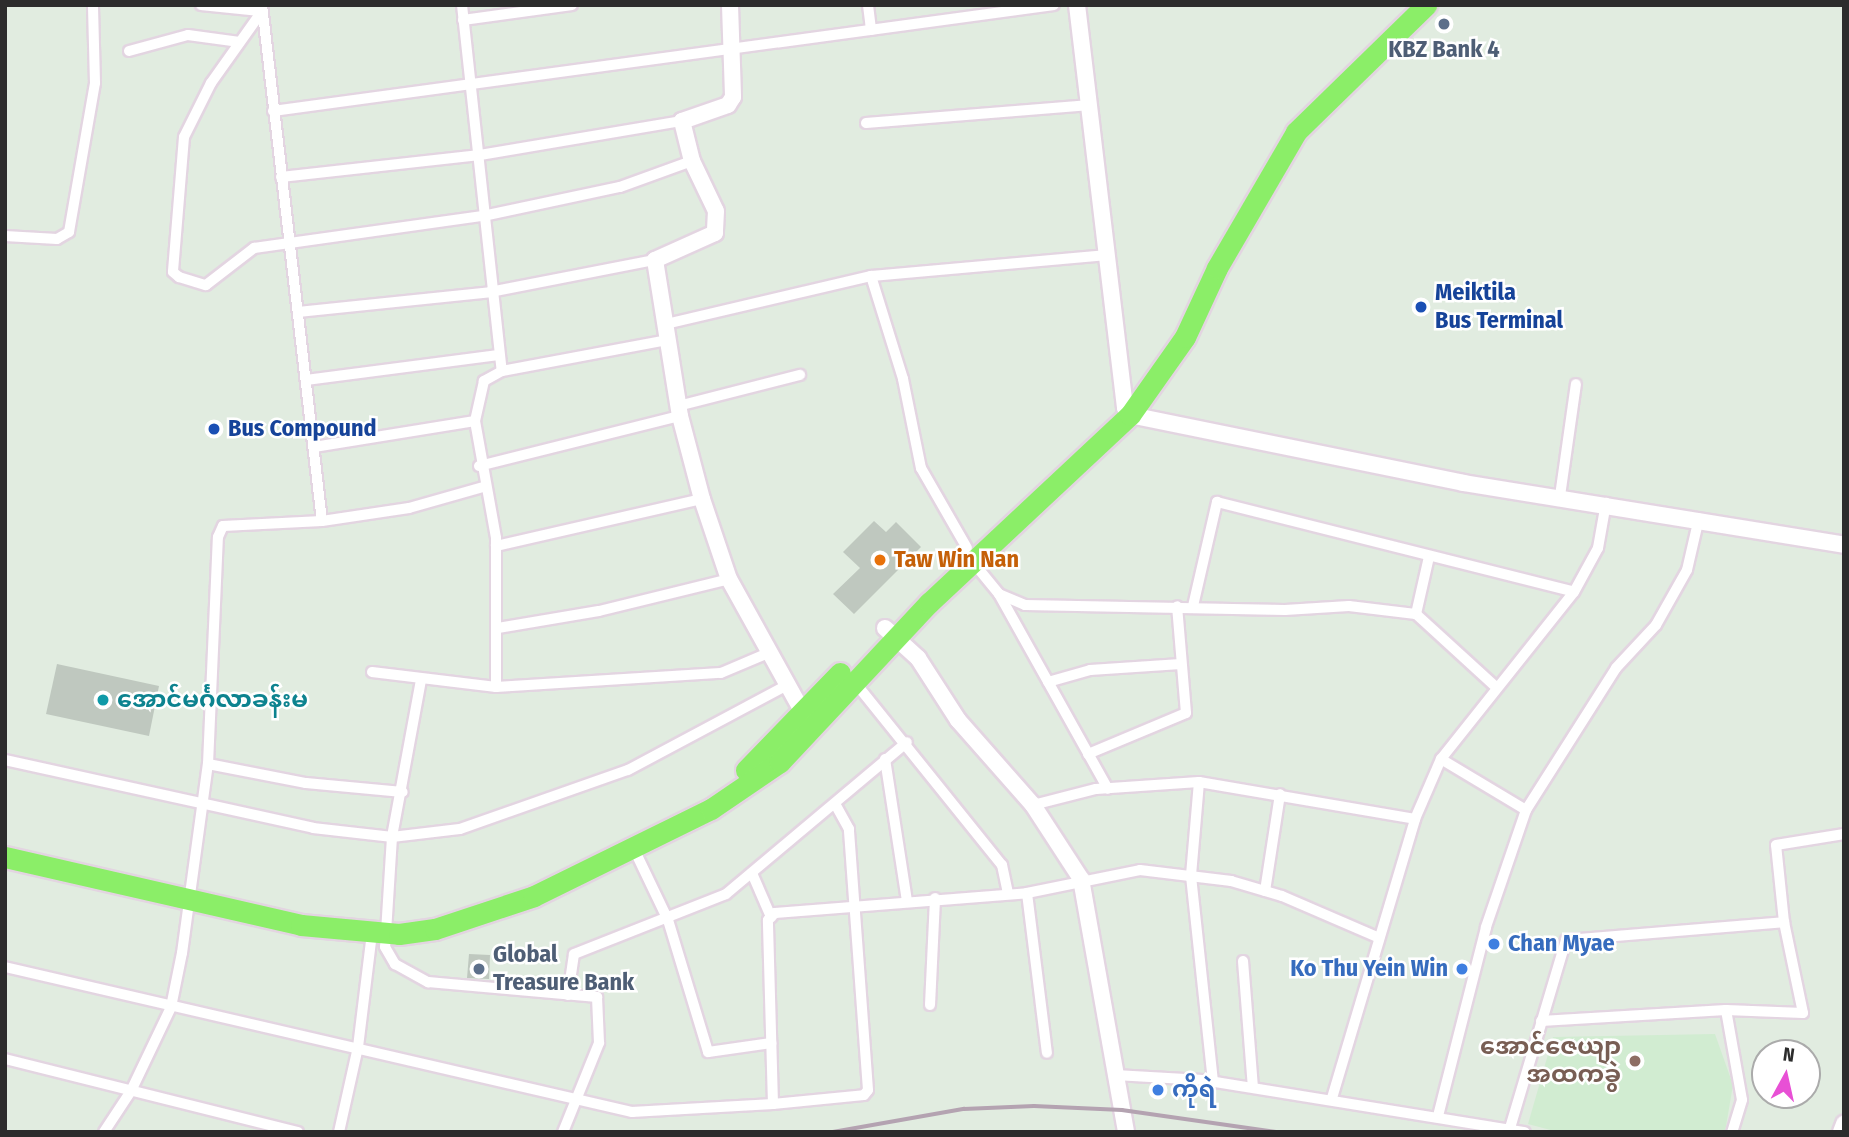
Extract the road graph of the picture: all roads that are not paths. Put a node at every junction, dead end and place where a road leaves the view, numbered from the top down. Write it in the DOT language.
graph roads {
  1 [pos="93,5"];
  2 [pos="201,5"];
  3 [pos="462,5"];
  4 [pos="572,5"];
  5 [pos="730,5"];
  6 [pos="868,5"];
  7 [pos="1054,5"];
  8 [pos="1077,5"];
  9 [pos="1426,5"];
  10 [pos="261,10"];
  11 [pos="463,20"];
  12 [pos="871,30"];
  13 [pos="240,42"];
  14 [pos="735,48"];
  15 [pos="129,51"];
  16 [pos="471,84"];
  17 [pos="1090,105"];
  18 [pos="272,111"];
  19 [pos="682,121"];
  20 [pos="866,123"];
  21 [pos="480,155"];
  22 [pos="692,161"];
  23 [pos="281,177"];
  24 [pos="483,216"];
  25 [pos="5,236"];
  26 [pos="288,243"];
  27 [pos="1108,255"];
  28 [pos="654,260"];
  29 [pos="872,276"];
  30 [pos="490,292"];
  31 [pos="298,312"];
  32 [pos="667,332"];
  33 [pos="498,355"];
  34 [pos="502,371"];
  35 [pos="800,375"];
  36 [pos="306,380"];
  37 [pos="1576,384"];
  38 [pos="1131,408"];
  39 [pos="679,411"];
  40 [pos="475,421"];
  41 [pos="314,447"];
  42 [pos="479,466"];
  43 [pos="483,487"];
  44 [pos="1560,496"];
  45 [pos="702,499"];
  46 [pos="1606,503"];
  47 [pos="1699,518"];
  48 [pos="322,521"];
  49 [pos="1844,545"];
  50 [pos="496,546"];
  51 [pos="970,554"];
  52 [pos="1429,557"];
  53 [pos="729,579"];
  54 [pos="1574,592"];
  55 [pos="999,594"];
  56 [pos="1177,606"];
  57 [pos="1193,606"];
  58 [pos="1416,614"];
  59 [pos="498,628"];
  60 [pos="890,632"];
  61 [pos="766,654"];
  62 [pos="1181,664"];
  63 [pos="372,672"];
  64 [pos="421,680"];
  65 [pos="853,680"];
  66 [pos="1048,682"];
  67 [pos="785,686"];
  68 [pos="496,687"];
  69 [pos="1496,687"];
  70 [pos="806,719"];
  71 [pos="906,742"];
  72 [pos="1088,754"];
  73 [pos="1441,759"];
  74 [pos="5,760"];
  75 [pos="885,760"];
  76 [pos="208,764"];
  77 [pos="1199,782"];
  78 [pos="1108,789"];
  79 [pos="403,792"];
  80 [pos="1280,794"];
  81 [pos="204,800"];
  82 [pos="1033,805"];
  83 [pos="836,806"];
  84 [pos="1526,810"];
  85 [pos="1415,819"];
  86 [pos="1844,834"];
  87 [pos="393,837"];
  88 [pos="634,849"];
  89 [pos="5,857"];
  90 [pos="601,860"];
  91 [pos="5,871"];
  92 [pos="752,873"];
  93 [pos="1191,876"];
  94 [pos="1081,879"];
  95 [pos="1265,891"];
  96 [pos="1008,893"];
  97 [pos="1027,893"];
  98 [pos="935,898"];
  99 [pos="907,901"];
  100 [pos="188,906"];
  101 [pos="856,906"];
  102 [pos="771,918"];
  103 [pos="668,920"];
  104 [pos="1784,922"];
  105 [pos="1377,937"];
  106 [pos="379,940"];
  107 [pos="1243,961"];
  108 [pos="5,967"];
  109 [pos="568,995"];
  110 [pos="930,1005"];
  111 [pos="171,1007"];
  112 [pos="1726,1010"];
  113 [pos="1541,1021"];
  114 [pos="771,1043"];
  115 [pos="358,1047"];
  116 [pos="1046,1053"];
  117 [pos="5,1059"];
  118 [pos="1115,1075"];
  119 [pos="1213,1081"];
  120 [pos="1253,1087"];
  121 [pos="131,1091"];
  122 [pos="1332,1098"];
  123 [pos="579,1100"];
  124 [pos="773,1104"];
  125 [pos="1438,1116"];
  126 [pos="1844,1124"];
  127 [pos="1510,1128"];
  128 [pos="104,1132"];
  129 [pos="298,1132"];
  130 [pos="339,1132"];
  131 [pos="563,1132"];
  132 [pos="1126,1132"];
  133 [pos="1525,1132"];
  134 [pos="1732,1132"];
  135 [pos="1841,1132"];
  1 -- 25 [label="street"];
  2 -- 10 [label="street"];
  3 -- 11 [label="street"];
  4 -- 11 [label="street"];
  5 -- 14 [label="street"];
  6 -- 12 [label="street"];
  7 -- 12 [label="street"];
  8 -- 17 [label="street"];
  9 -- 38 [label="highway"];
  10 -- 13 [label="street"];
  10 -- 18 [label="street"];
  11 -- 16 [label="street"];
  12 -- 14 [label="street"];
  13 -- 15 [label="street"];
  13 -- 26 [label="street"];
  14 -- 16 [label="street"];
  14 -- 19 [label="street"];
  16 -- 18 [label="street"];
  16 -- 21 [label="street"];
  17 -- 20 [label="street"];
  17 -- 27 [label="street"];
  18 -- 23 [label="street"];
  19 -- 21 [label="street"];
  19 -- 22 [label="street"];
  21 -- 23 [label="street"];
  21 -- 24 [label="street"];
  22 -- 24 [label="street"];
  22 -- 28 [label="street"];
  23 -- 26 [label="street"];
  24 -- 26 [label="street"];
  24 -- 30 [label="street"];
  26 -- 31 [label="street"];
  27 -- 29 [label="street"];
  27 -- 38 [label="street"];
  28 -- 30 [label="street"];
  28 -- 32 [label="street"];
  29 -- 32 [label="street"];
  29 -- 51 [label="street"];
  30 -- 31 [label="street"];
  30 -- 33 [label="street"];
  31 -- 36 [label="street"];
  32 -- 34 [label="street"];
  32 -- 39 [label="street"];
  33 -- 34 [label="street"];
  33 -- 36 [label="street"];
  34 -- 40 [label="street"];
  35 -- 39 [label="street"];
  36 -- 41 [label="street"];
  37 -- 44 [label="street"];
  38 -- 44 [label="street"];
  38 -- 51 [label="highway"];
  39 -- 42 [label="street"];
  39 -- 45 [label="street"];
  40 -- 41 [label="street"];
  40 -- 42 [label="street"];
  41 -- 48 [label="street"];
  42 -- 43 [label="street"];
  43 -- 48 [label="street"];
  43 -- 50 [label="street"];
  44 -- 46 [label="street"];
  45 -- 50 [label="street"];
  45 -- 53 [label="street"];
  46 -- 47 [label="street"];
  46 -- 54 [label="street"];
  47 -- 49 [label="street"];
  47 -- 84 [label="street"];
  48 -- 76 [label="street"];
  50 -- 59 [label="street"];
  51 -- 55 [label="street"];
  51 -- 60 [label="highway"];
  52 -- 54 [label="street"];
  52 -- 57 [label="street"];
  52 -- 58 [label="street"];
  53 -- 59 [label="street"];
  53 -- 61 [label="street"];
  54 -- 69 [label="street"];
  55 -- 56 [label="street"];
  55 -- 66 [label="street"];
  56 -- 57 [label="street"];
  56 -- 62 [label="street"];
  57 -- 58 [label="street"];
  58 -- 69 [label="street"];
  59 -- 68 [label="street"];
  60 -- 65 [label="highway"];
  60 -- 70 [label="highway"];
  60 -- 82 [label="street"];
  61 -- 67 [label="street"];
  61 -- 68 [label="street"];
  62 -- 66 [label="street"];
  62 -- 72 [label="street"];
  63 -- 64 [label="street"];
  64 -- 68 [label="street"];
  64 -- 79 [label="street"];
  65 -- 70 [label="highway"];
  65 -- 71 [label="street"];
  66 -- 72 [label="street"];
  67 -- 70 [label="street"];
  67 -- 87 [label="street"];
  69 -- 73 [label="street"];
  70 -- 88 [label="highway"];
  70 -- 90 [label="highway"];
  71 -- 75 [label="street"];
  71 -- 96 [label="street"];
  72 -- 78 [label="street"];
  73 -- 84 [label="street"];
  73 -- 85 [label="street"];
  74 -- 81 [label="street"];
  75 -- 83 [label="street"];
  75 -- 99 [label="street"];
  76 -- 79 [label="street"];
  76 -- 81 [label="street"];
  77 -- 78 [label="street"];
  77 -- 80 [label="street"];
  77 -- 93 [label="street"];
  78 -- 82 [label="street"];
  79 -- 87 [label="street"];
  80 -- 85 [label="street"];
  80 -- 95 [label="street"];
  81 -- 87 [label="street"];
  81 -- 100 [label="street"];
  82 -- 94 [label="street"];
  83 -- 92 [label="street"];
  83 -- 101 [label="street"];
  84 -- 125 [label="street"];
  85 -- 105 [label="street"];
  86 -- 104 [label="street"];
  87 -- 106 [label="street"];
  88 -- 90 [label="highway"];
  88 -- 103 [label="street"];
  89 -- 100 [label="highway"];
  90 -- 106 [label="highway"];
  91 -- 100 [label="highway"];
  92 -- 102 [label="street"];
  92 -- 103 [label="street"];
  93 -- 94 [label="street"];
  93 -- 95 [label="street"];
  93 -- 119 [label="street"];
  94 -- 97 [label="street"];
  94 -- 118 [label="street"];
  95 -- 105 [label="street"];
  96 -- 97 [label="street"];
  96 -- 98 [label="street"];
  97 -- 116 [label="street"];
  98 -- 99 [label="street"];
  98 -- 110 [label="street"];
  99 -- 101 [label="street"];
  100 -- 106 [label="highway"];
  100 -- 111 [label="street"];
  101 -- 102 [label="street"];
  101 -- 124 [label="street"];
  102 -- 114 [label="street"];
  103 -- 109 [label="street"];
  103 -- 114 [label="street"];
  104 -- 112 [label="street"];
  104 -- 113 [label="street"];
  105 -- 122 [label="street"];
  106 -- 109 [label="street"];
  106 -- 115 [label="street"];
  107 -- 120 [label="street"];
  108 -- 111 [label="street"];
  109 -- 123 [label="street"];
  111 -- 115 [label="street"];
  111 -- 121 [label="street"];
  112 -- 113 [label="street"];
  112 -- 134 [label="street"];
  113 -- 127 [label="street"];
  114 -- 124 [label="street"];
  115 -- 123 [label="street"];
  115 -- 130 [label="street"];
  117 -- 121 [label="street"];
  118 -- 119 [label="street"];
  118 -- 132 [label="street"];
  119 -- 120 [label="street"];
  120 -- 122 [label="street"];
  121 -- 128 [label="street"];
  121 -- 129 [label="street"];
  122 -- 125 [label="street"];
  123 -- 124 [label="street"];
  123 -- 131 [label="street"];
  125 -- 127 [label="street"];
  126 -- 135 [label="street"];
  127 -- 133 [label="street"];
}
